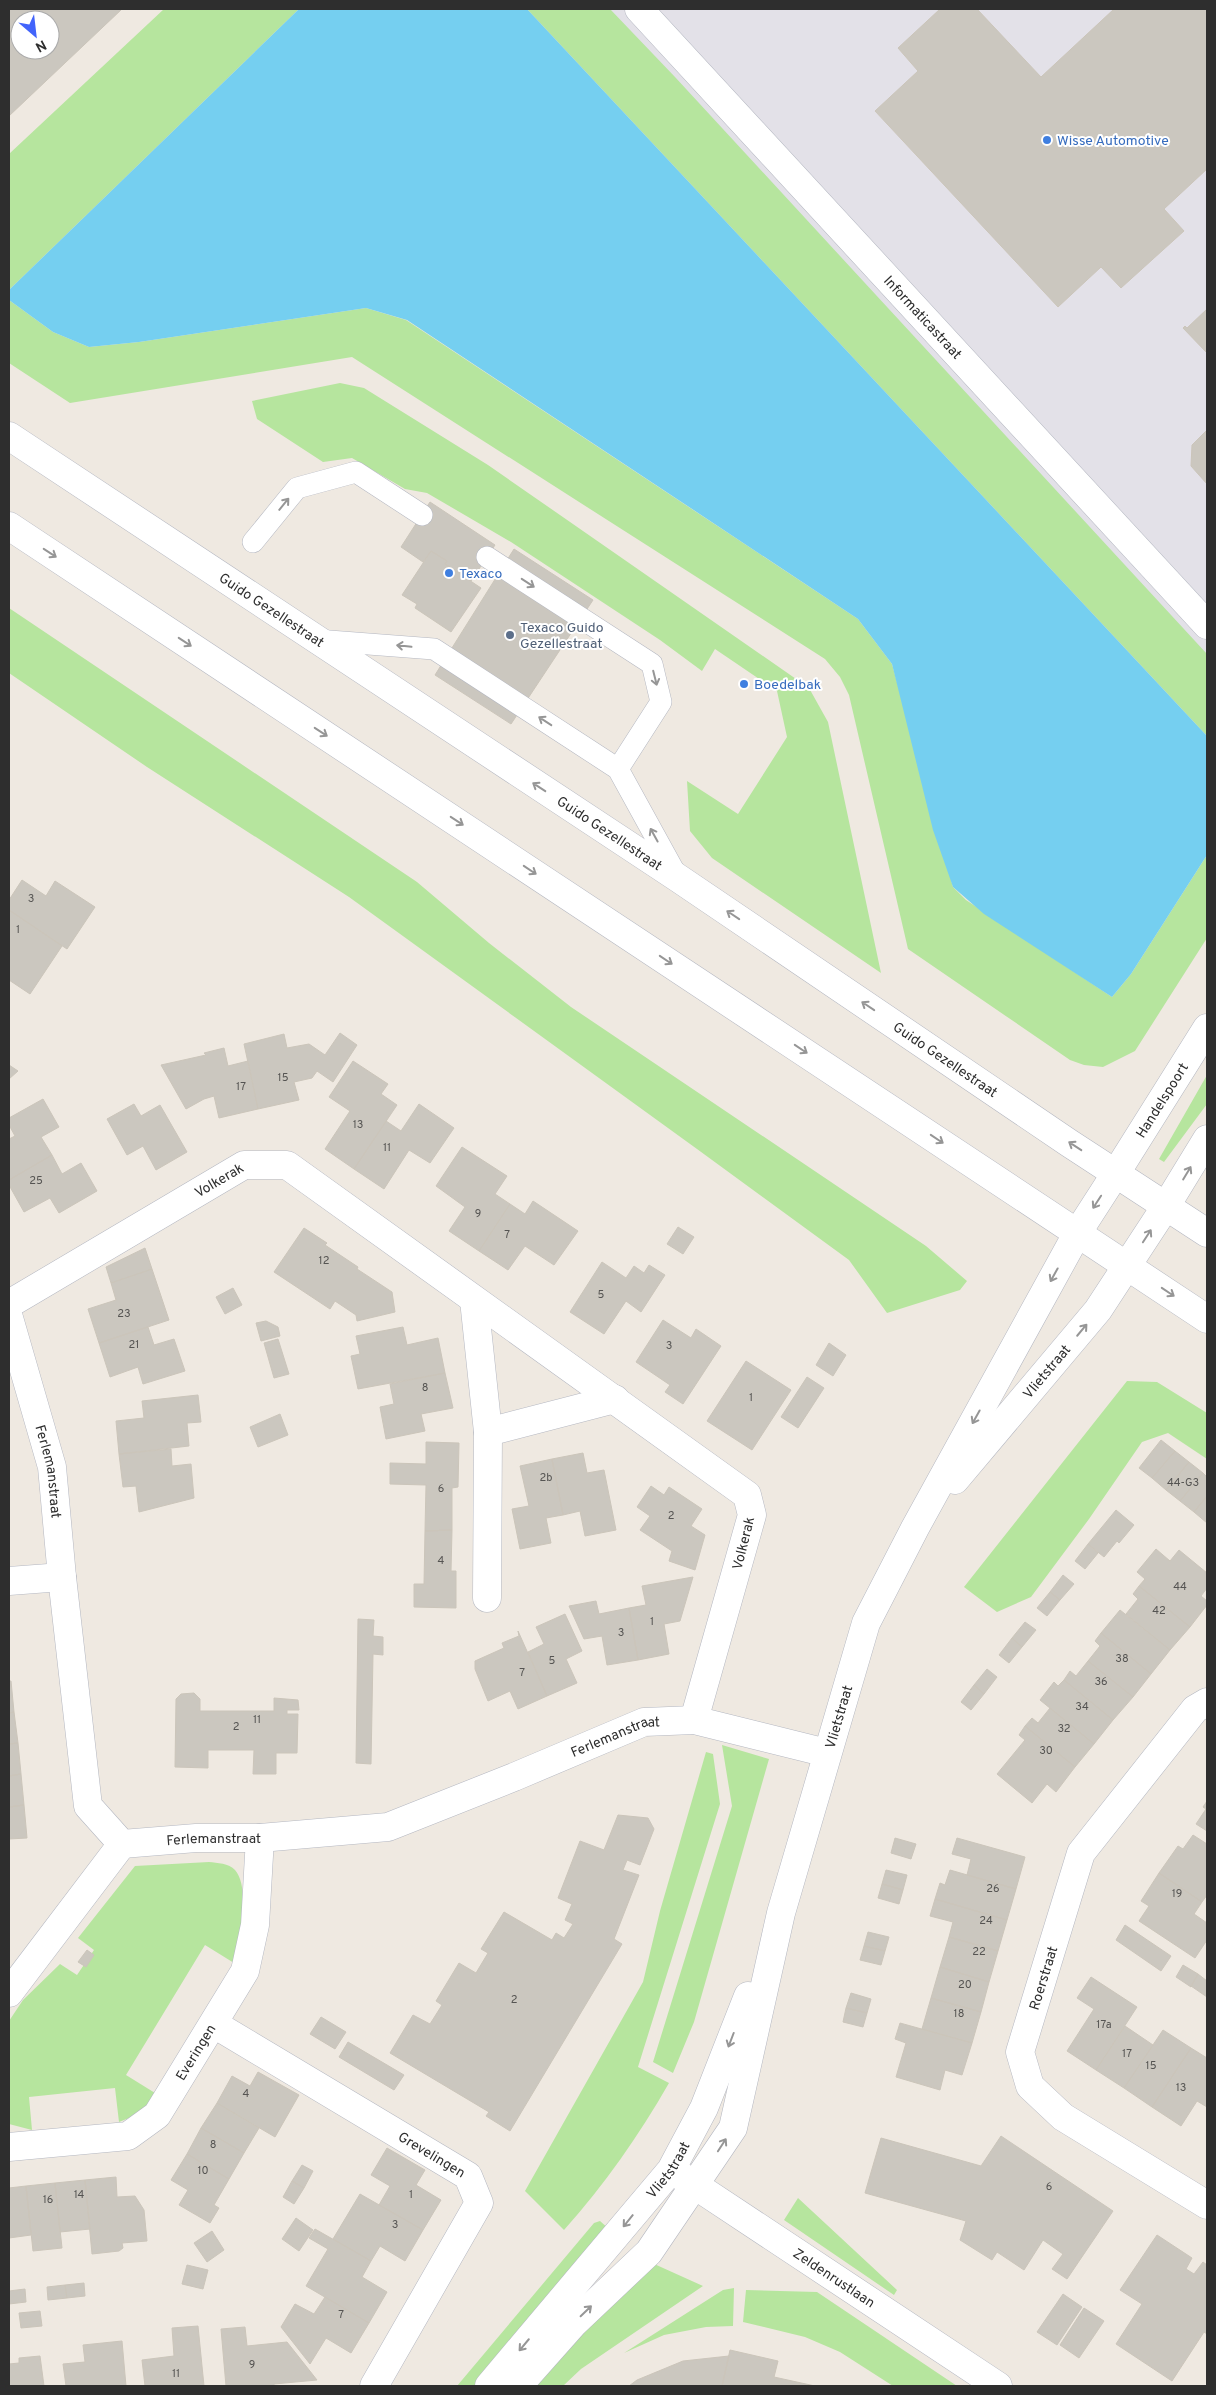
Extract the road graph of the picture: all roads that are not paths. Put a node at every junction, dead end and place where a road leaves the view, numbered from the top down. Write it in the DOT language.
graph roads {
  1 [pos="639,9"];
  2 [pos="9,436"];
  3 [pos="422,515"];
  4 [pos="9,526"];
  5 [pos="253,542"];
  6 [pos="487,557"];
  7 [pos="1207,625"];
  8 [pos="316,640"];
  9 [pos="618,769"];
  10 [pos="678,878"];
  11 [pos="1207,1028"];
  12 [pos="1207,1139"];
  13 [pos="1116,1173"];
  14 [pos="1166,1206"];
  15 [pos="1078,1232"];
  16 [pos="1207,1233"];
  17 [pos="1128,1266"];
  18 [pos="474,1300"];
  19 [pos="9,1304"];
  20 [pos="9,1318"];
  21 [pos="1207,1319"];
  22 [pos="615,1399"];
  23 [pos="488,1432"];
  24 [pos="915,1528"];
  25 [pos="62,1577"];
  26 [pos="9,1581"];
  27 [pos="487,1598"];
  28 [pos="1207,1702"];
  29 [pos="694,1720"];
  30 [pos="827,1753"];
  31 [pos="260,1838"];
  32 [pos="122,1844"];
  33 [pos="780,1913"];
  34 [pos="9,1993"];
  35 [pos="214,2024"];
  36 [pos="9,2147"];
  37 [pos="671,2170"];
  38 [pos="695,2186"];
  39 [pos="1207,2205"];
  40 [pos="374,2386"];
  41 [pos="489,2386"];
  42 [pos="518,2386"];
  43 [pos="998,2386"];
  1 -- 7 [label="street, Informaticastraat"];
  2 -- 8 [label="street, Guido Gezellestraat"];
  5 -- 3 [label="lane, one-way"];
  4 -- 15 [label="street, one-way"];
  6 -- 9 [label="lane, one-way"];
  9 -- 8 [label="lane, one-way"];
  10 -- 8 [label="street, Guido Gezellestraat, one-way"];
  10 -- 9 [label="lane, one-way"];
  13 -- 10 [label="street, Guido Gezellestraat, one-way"];
  11 -- 13 [label="street, Handelspoort"];
  14 -- 12 [label="street, one-way"];
  13 -- 14 [label="street, Guido Gezellestraat"];
  13 -- 15 [label="street, Vlietstraat, one-way"];
  14 -- 16 [label="street, Guido Gezellestraat"];
  17 -- 14 [label="street, Vlietstraat, one-way"];
  15 -- 17 [label="street"];
  15 -- 24 [label="street, Vlietstraat, one-way"];
  17 -- 21 [label="street, one-way"];
  24 -- 17 [label="street, Vlietstraat, one-way"];
  18 -- 19 [label="street, Volkerak"];
  18 -- 22 [label="street, Volkerak"];
  18 -- 23 [label="street"];
  20 -- 25 [label="street, Ferlemanstraat"];
  22 -- 23 [label="street"];
  22 -- 29 [label="street, Volkerak"];
  23 -- 27 [label="street"];
  24 -- 30 [label="street, Vlietstraat"];
  25 -- 26 [label="street"];
  25 -- 32 [label="street, Ferlemanstraat"];
  28 -- 39 [label="street, Roerstraat"];
  29 -- 30 [label="street, Ferlemanstraat"];
  29 -- 31 [label="street, Ferlemanstraat"];
  30 -- 33 [label="street, Vlietstraat"];
  31 -- 32 [label="street, Ferlemanstraat"];
  31 -- 35 [label="street, Everingen"];
  32 -- 34 [label="street"];
  33 -- 37 [label="street, Vlietstraat, one-way"];
  38 -- 33 [label="street, Vlietstraat, one-way"];
  35 -- 36 [label="street, Everingen"];
  35 -- 40 [label="street, Grevelingen"];
  37 -- 38 [label="street, Zeldenrustlaan"];
  37 -- 41 [label="street, Vlietstraat, one-way"];
  42 -- 38 [label="street, Vlietstraat, one-way"];
  38 -- 43 [label="street, Zeldenrustlaan"];
}
